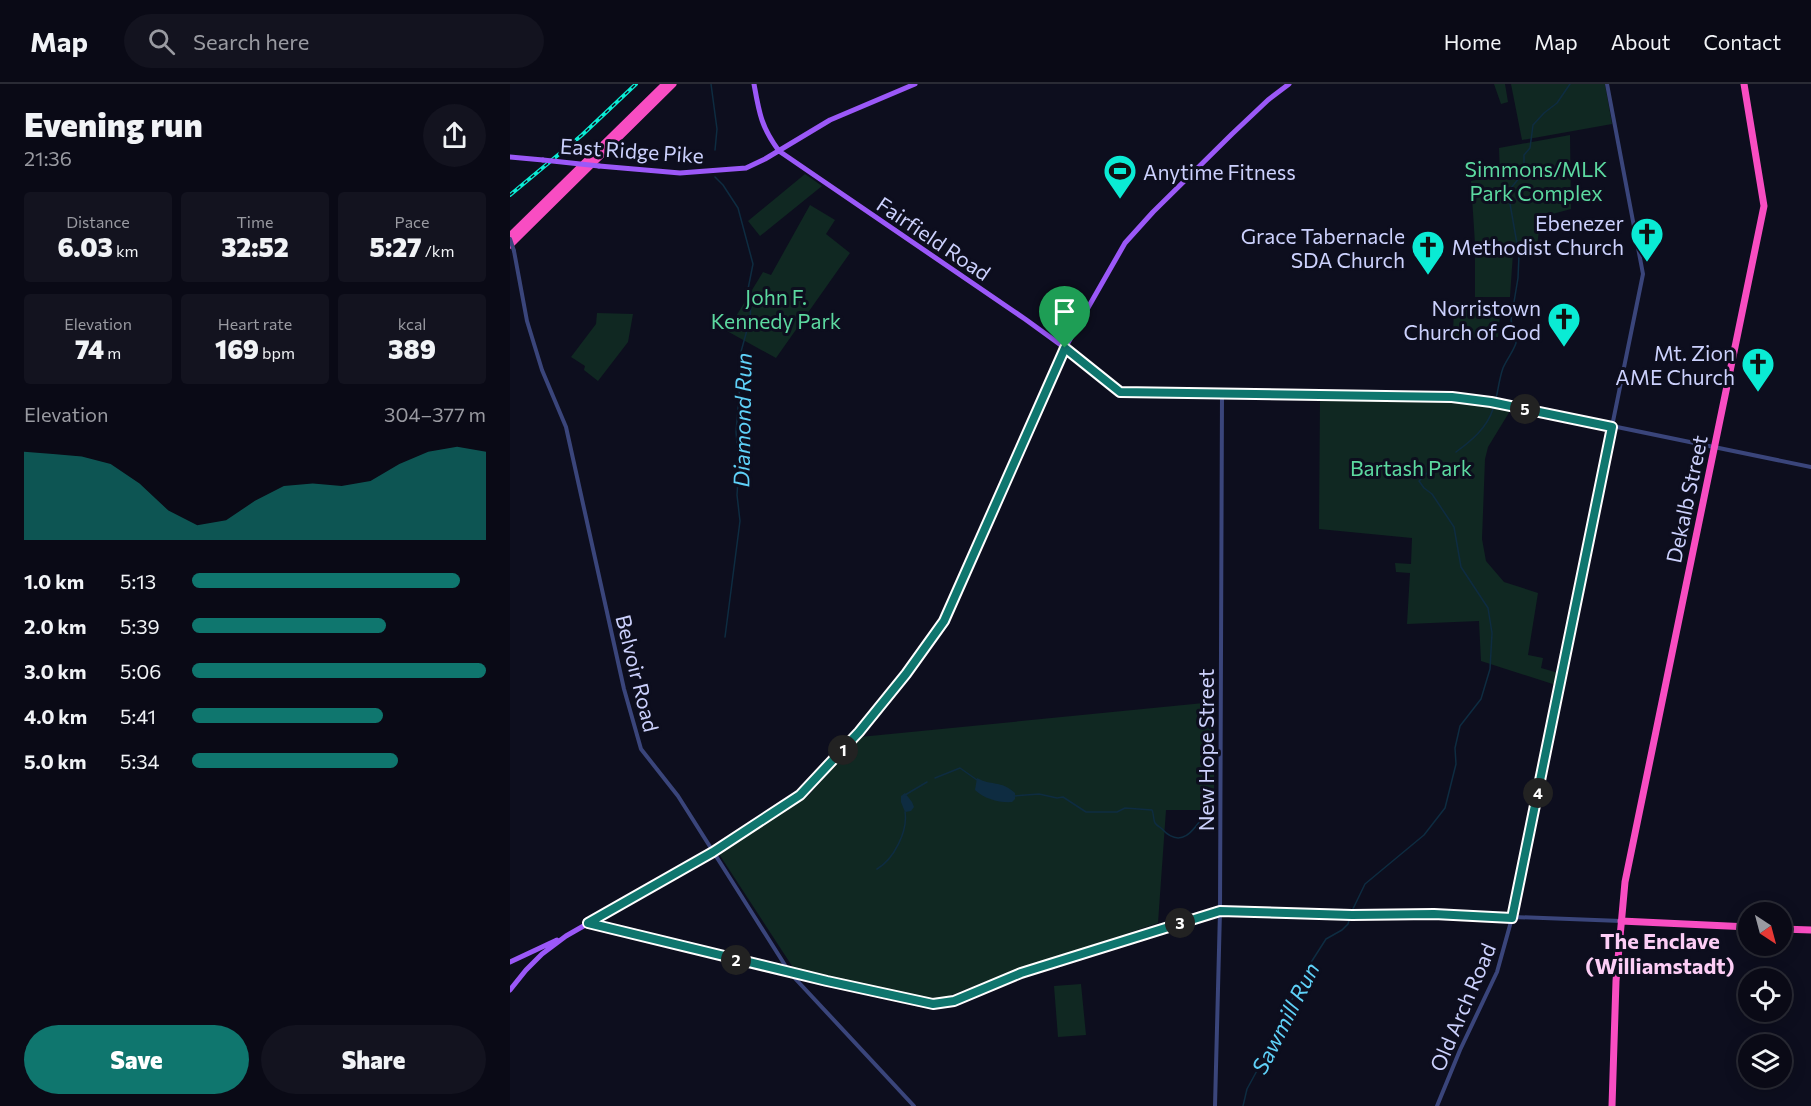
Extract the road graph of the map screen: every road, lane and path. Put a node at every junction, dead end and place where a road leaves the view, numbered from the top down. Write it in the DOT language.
graph roads {
  1 [pos="665,84"];
  2 [pos="673,84"];
  3 [pos="754,84"];
  4 [pos="915,84"];
  5 [pos="1289,84"];
  6 [pos="1607,84"];
  7 [pos="1744,84"];
  8 [pos="778,151"];
  9 [pos="510,156"];
  10 [pos="510,238"];
  11 [pos="512,248"];
  12 [pos="1065,348"];
  13 [pos="1222,394"];
  14 [pos="1612,427"];
  15 [pos="1713,448"];
  16 [pos="1808,467"];
  17 [pos="713,852"];
  18 [pos="1220,911"];
  19 [pos="1512,918"];
  20 [pos="1621,921"];
  21 [pos="588,923"];
  22 [pos="1738,927"];
  23 [pos="1792,929"];
  24 [pos="1811,930"];
  25 [pos="566,936"];
  26 [pos="510,962"];
  27 [pos="790,973"];
  28 [pos="510,990"];
  29 [pos="914,1106"];
  30 [pos="1215,1106"];
  31 [pos="1437,1106"];
  32 [pos="1612,1106"];
  1 -- 10 [label="highway"];
  2 -- 11 [label="highway"];
  3 -- 8 [label="main road"];
  4 -- 8 [label="main road, East Ridge Pike"];
  5 -- 12 [label="main road"];
  6 -- 14 [label="street, Old Arch Road"];
  7 -- 15 [label="highway, Dekalb Street"];
  8 -- 9 [label="main road, East Ridge Pike, bridge"];
  8 -- 12 [label="main road, Fairfield Road"];
  10 -- 11 [label="street, Belvoir Road, bridge"];
  11 -- 17 [label="street, Belvoir Road"];
  12 -- 13 [label="street, Fairfield Road"];
  12 -- 17 [label="main road"];
  13 -- 14 [label="street, Fairfield Road"];
  13 -- 18 [label="street, New Hope Street"];
  14 -- 15 [label="street, Fairfield Road"];
  14 -- 19 [label="street, Old Arch Road"];
  15 -- 16 [label="street, Fairfield Road"];
  15 -- 20 [label="highway, Dekalb Street"];
  17 -- 21 [label="main road"];
  17 -- 27 [label="street, Belvoir Road"];
  18 -- 19 [label="street"];
  18 -- 27 [label="street"];
  18 -- 30 [label="street, New Hope Street"];
  19 -- 20 [label="street"];
  19 -- 31 [label="street, Old Arch Road"];
  20 -- 22 [label="highway"];
  20 -- 32 [label="highway, Dekalb Street"];
  21 -- 25 [label="main road"];
  21 -- 27 [label="street"];
  23 -- 24 [label="highway"];
  25 -- 26 [label="main road"];
  25 -- 28 [label="main road"];
  27 -- 29 [label="street, Belvoir Road"];
}
